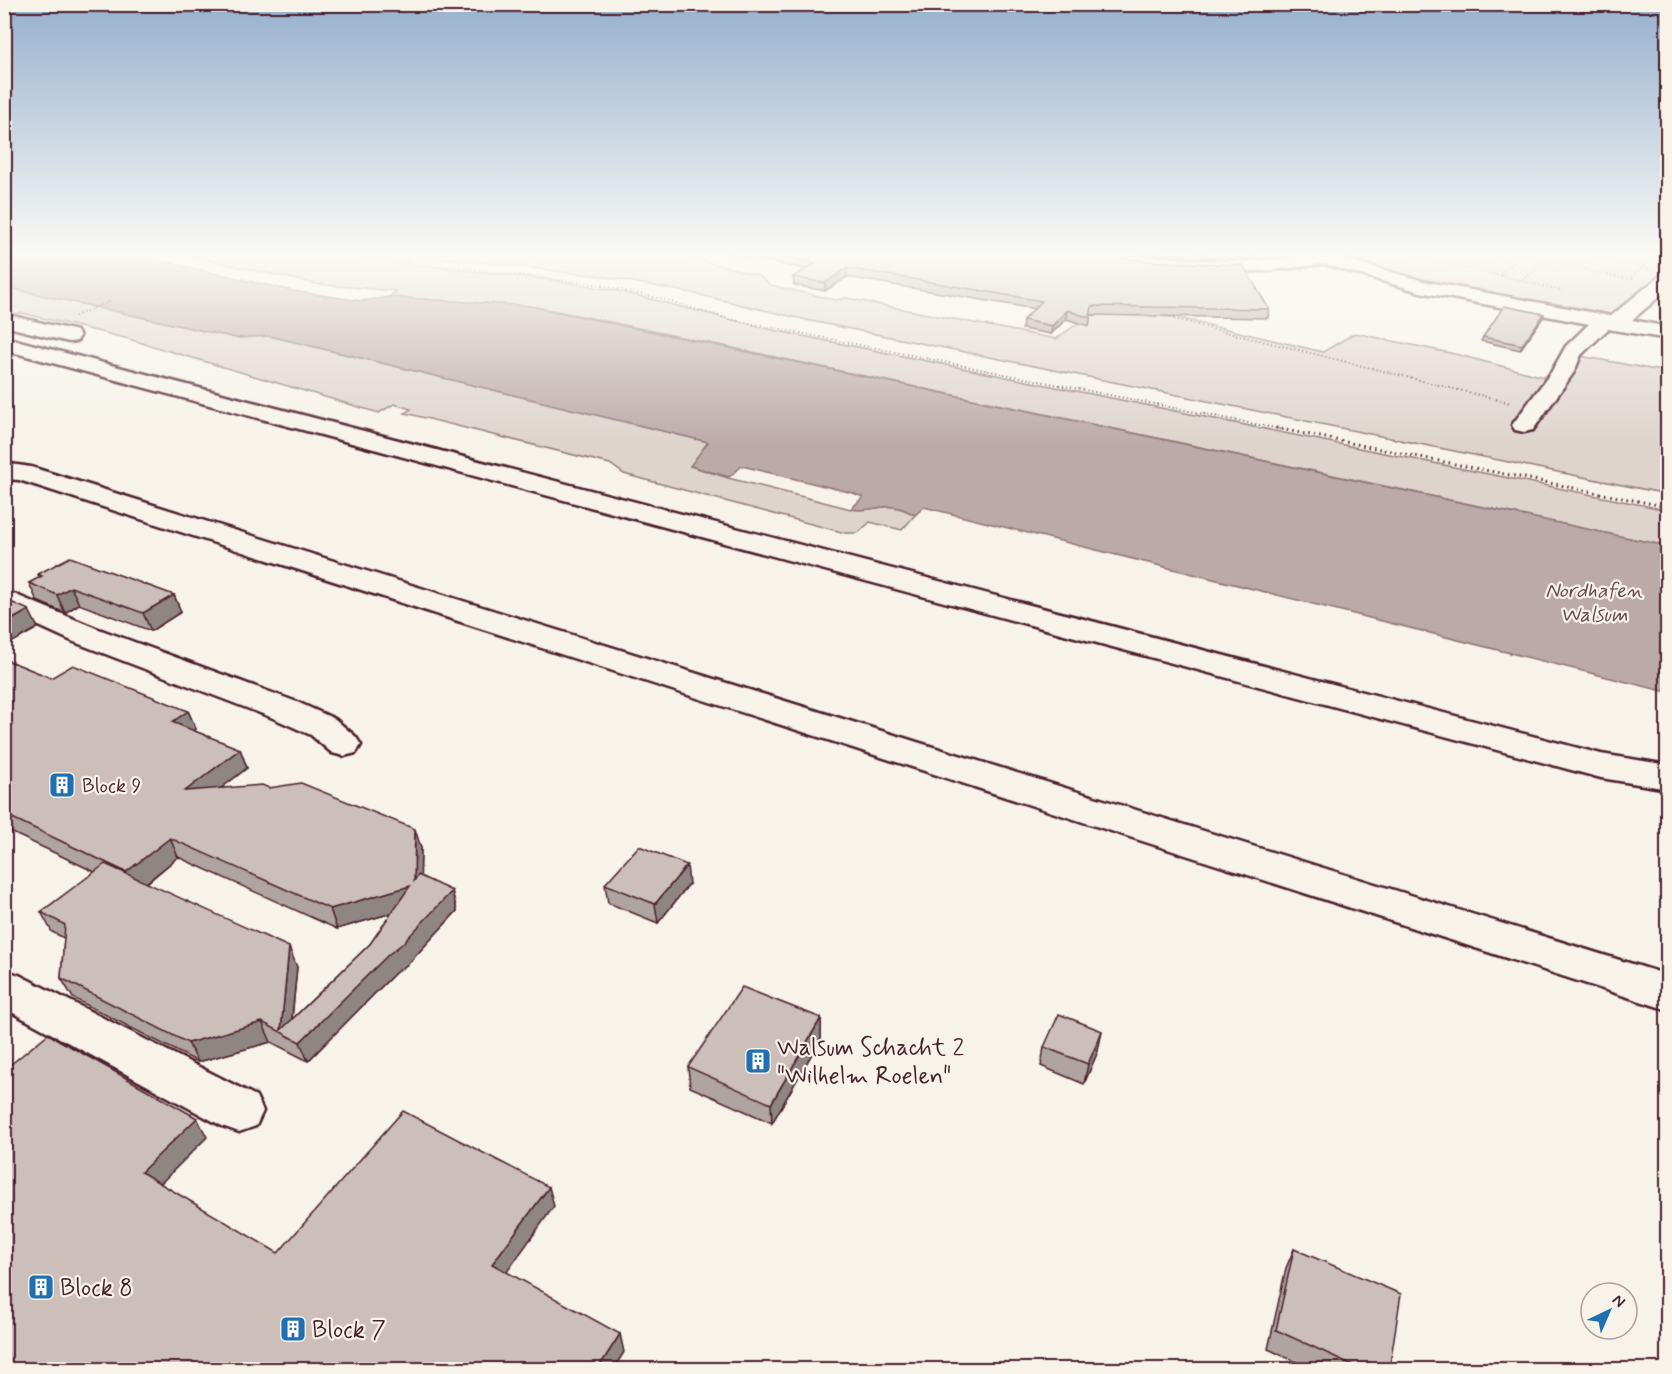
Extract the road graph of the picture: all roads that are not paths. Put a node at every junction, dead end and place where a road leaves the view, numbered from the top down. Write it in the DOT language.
graph roads {
  1 [pos="1579,317"];
  2 [pos="1615,317"];
  3 [pos="4,320"];
  4 [pos="1609,323"];
  5 [pos="71,326"];
  6 [pos="1668,333"];
  7 [pos="4,343"];
  8 [pos="1529,417"];
  9 [pos="4,471"];
  10 [pos="4,599"];
  11 [pos="344,745"];
  12 [pos="1668,777"];
  13 [pos="4,987"];
  14 [pos="1668,993"];
  15 [pos="239,1111"];
  1 -- 4 [label="street"];
  2 -- 4 [label="street"];
  3 -- 5 [label="street"];
  4 -- 6 [label="street"];
  4 -- 8 [label="street"];
  7 -- 12 [label="street"];
  9 -- 14 [label="street"];
  10 -- 11 [label="street"];
  13 -- 15 [label="street"];
}
